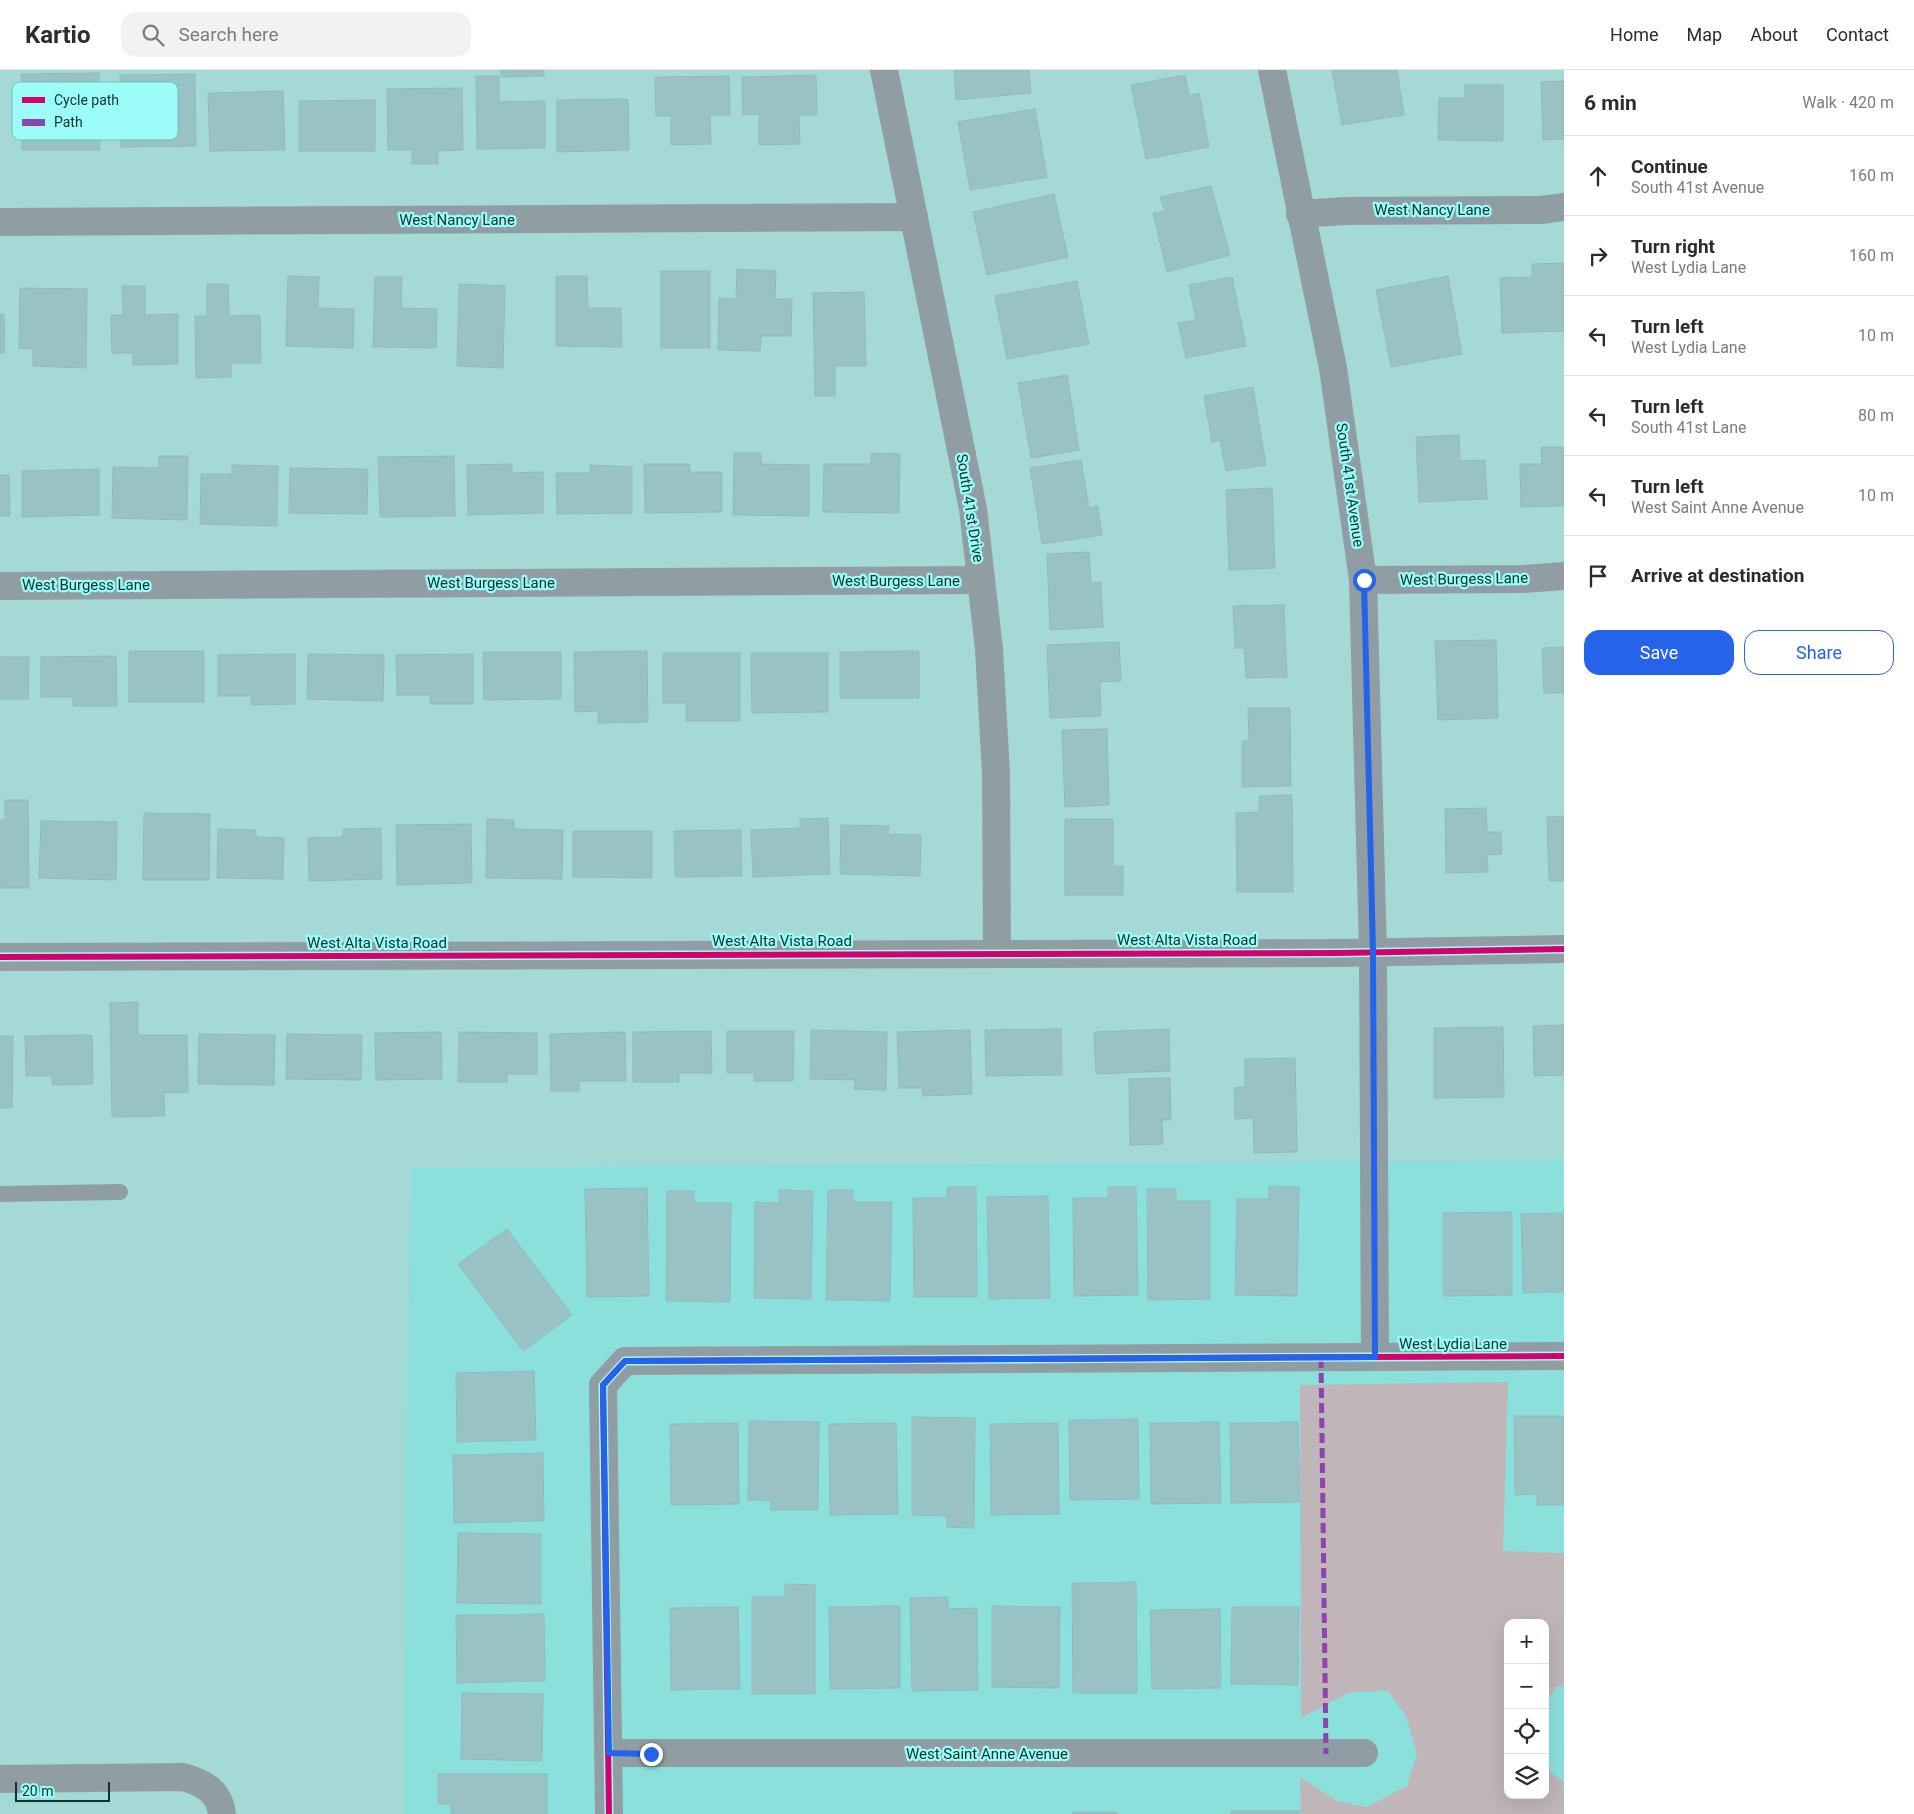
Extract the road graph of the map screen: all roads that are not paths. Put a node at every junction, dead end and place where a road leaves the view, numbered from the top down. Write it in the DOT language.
graph roads {
  1 [pos="884,70"];
  2 [pos="1272,70"];
  3 [pos="1564,207"];
  4 [pos="1300,214"];
  5 [pos="914,218"];
  6 [pos="0,222"];
  7 [pos="1564,576"];
  8 [pos="981,580"];
  9 [pos="1364,580"];
  10 [pos="0,586"];
  11 [pos="1564,949"];
  12 [pos="1373,952"];
  13 [pos="997,953"];
  14 [pos="0,957"];
  15 [pos="120,1192"];
  16 [pos="0,1194"];
  17 [pos="1564,1356"];
  18 [pos="1375,1357"];
  19 [pos="609,1753"];
  20 [pos="1364,1753"];
  21 [pos="0,1779"];
  22 [pos="222,1814"];
  23 [pos="609,1814"];
  1 -- 5 [label="street, South 41st Drive"];
  2 -- 4 [label="street, South 41st Avenue"];
  3 -- 4 [label="street, West Nancy Lane"];
  4 -- 9 [label="street, South 41st Avenue"];
  5 -- 6 [label="street, West Nancy Lane"];
  5 -- 8 [label="street, South 41st Drive"];
  7 -- 9 [label="street, West Burgess Lane"];
  8 -- 10 [label="street, West Burgess Lane"];
  8 -- 13 [label="street, South 41st Drive"];
  9 -- 12 [label="street, South 41st Avenue"];
  11 -- 12 [label="street, West Alta Vista Road"];
  12 -- 13 [label="street, West Alta Vista Road"];
  12 -- 18 [label="street, South 41st Avenue"];
  13 -- 14 [label="street, West Alta Vista Road"];
  15 -- 16 [label="lane"];
  17 -- 18 [label="street, West Lydia Lane"];
  18 -- 19 [label="street, West Lydia Lane"];
  19 -- 20 [label="street, West Saint Anne Avenue"];
  19 -- 23 [label="street"];
  21 -- 22 [label="street"];
}
